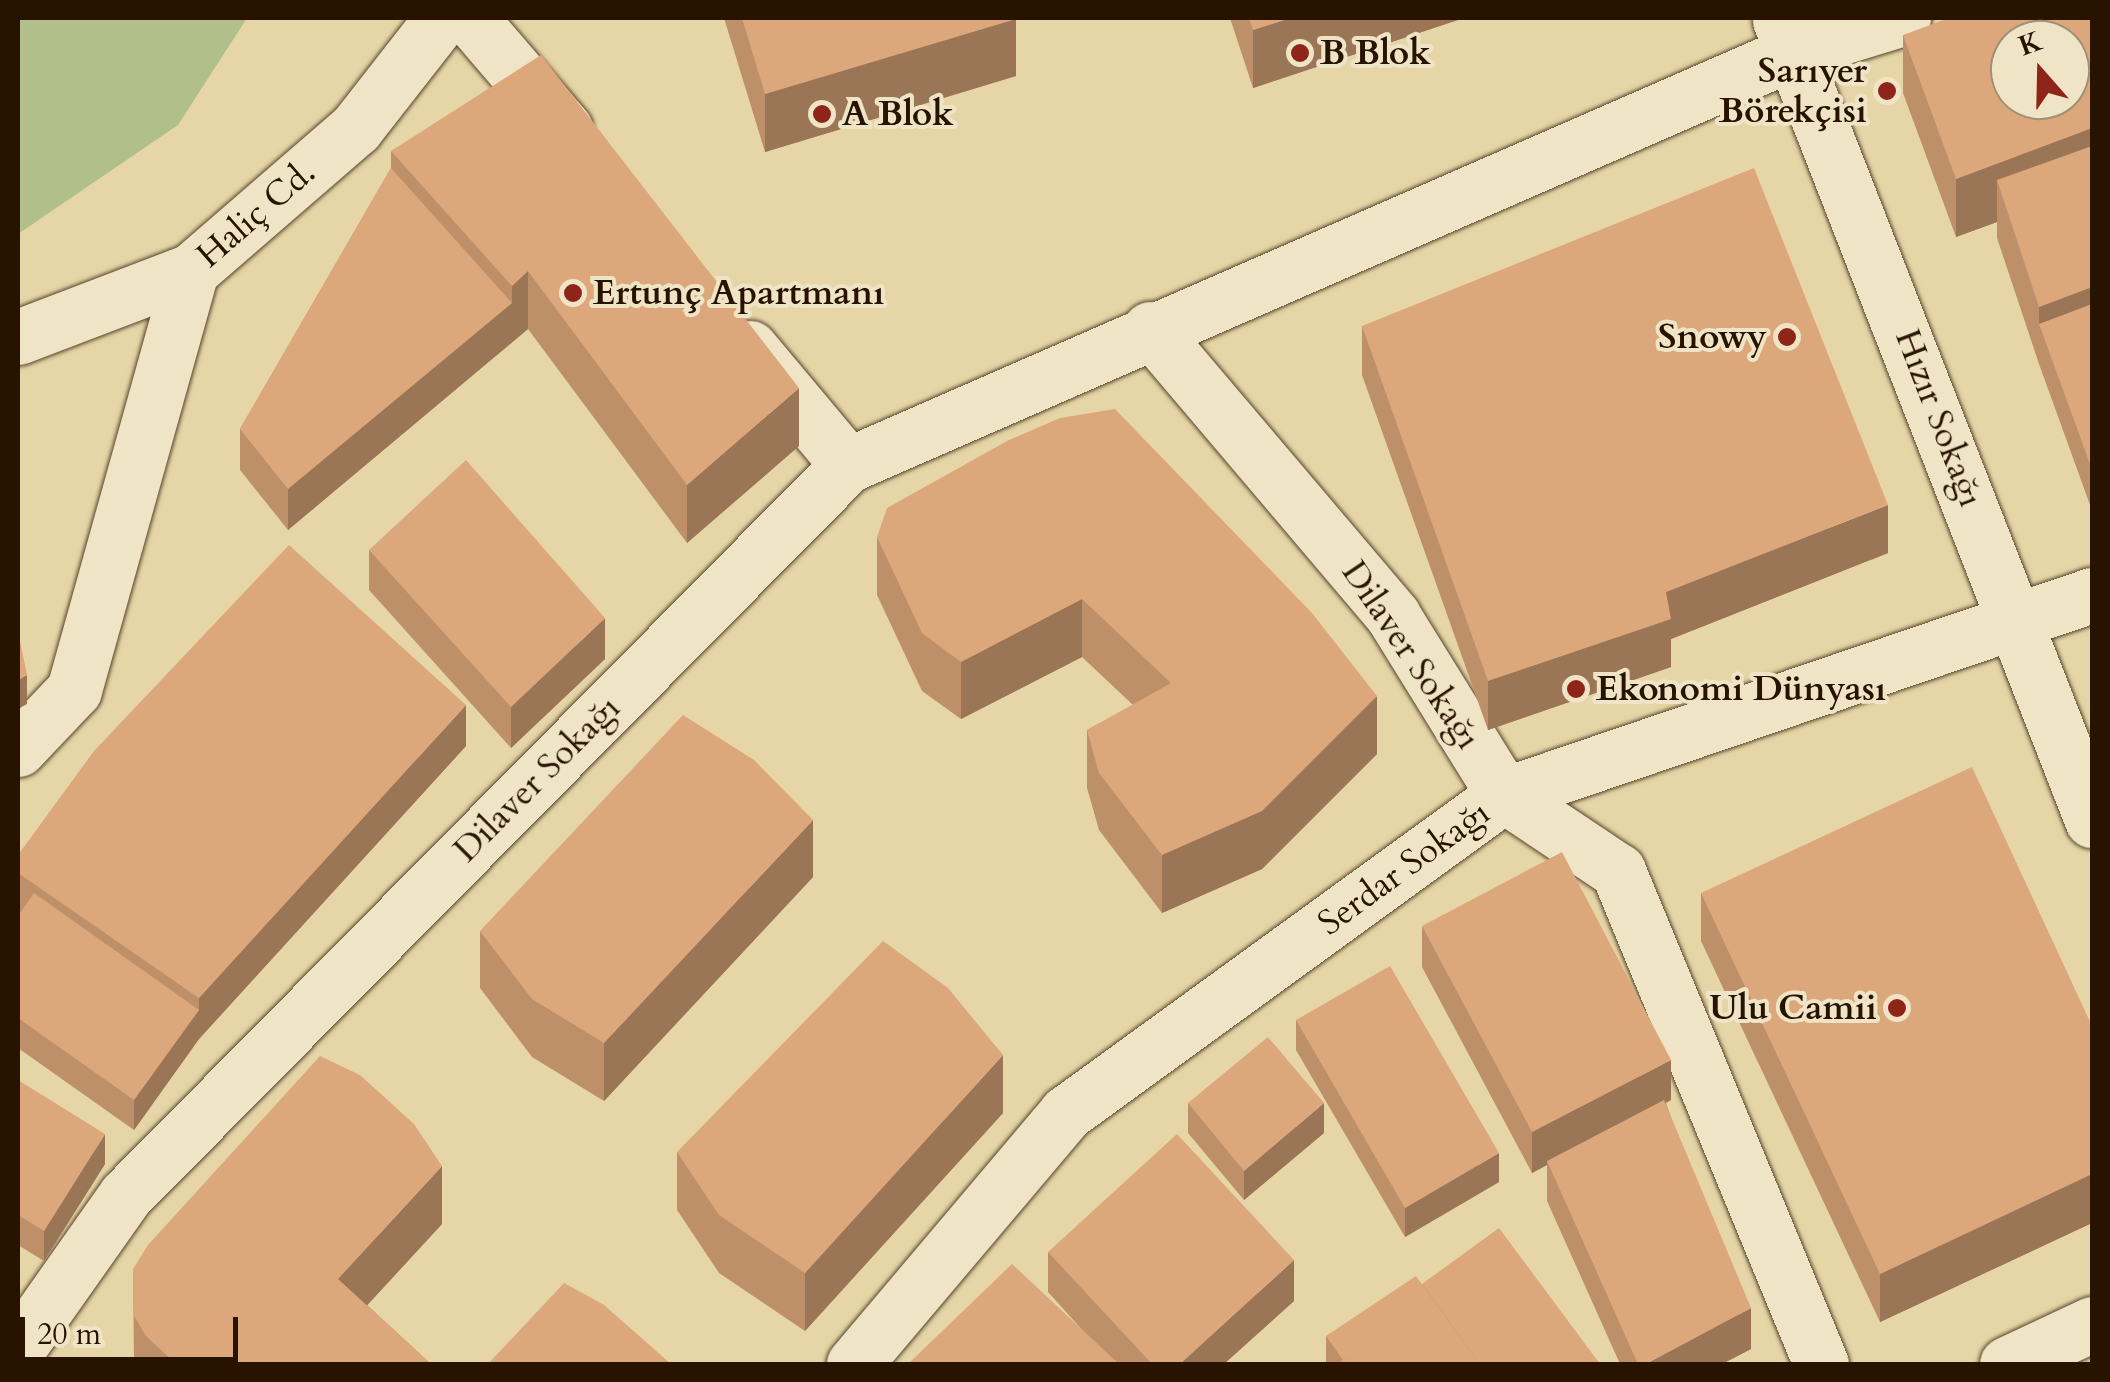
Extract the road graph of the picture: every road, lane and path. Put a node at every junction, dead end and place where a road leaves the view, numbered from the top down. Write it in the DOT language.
graph roads {
  1 [pos="442,18"];
  2 [pos="470,18"];
  3 [pos="1903,18"];
  4 [pos="1786,28"];
  5 [pos="598,169"];
  6 [pos="191,271"];
  7 [pos="713,304"];
  8 [pos="1150,330"];
  9 [pos="18,338"];
  10 [pos="848,465"];
  11 [pos="2092,595"];
  12 [pos="2016,618"];
  13 [pos="18,749"];
  14 [pos="1504,795"];
  15 [pos="2092,820"];
  16 [pos="2092,1324"];
  17 [pos="18,1348"];
  18 [pos="854,1364"];
  19 [pos="1821,1364"];
  20 [pos="2007,1364"];
  1 -- 6 [label="street, Haliç Cd."];
  2 -- 5 [label="street"];
  3 -- 4 [label="street, Dilaver Sokağı"];
  4 -- 8 [label="street, Dilaver Sokağı"];
  4 -- 12 [label="street, Hızır Sokağı"];
  6 -- 9 [label="street, Haliç Cd."];
  6 -- 13 [label="street"];
  7 -- 10 [label="street"];
  8 -- 10 [label="street, Dilaver Sokağı"];
  8 -- 14 [label="street, Dilaver Sokağı"];
  10 -- 17 [label="street, Dilaver Sokağı"];
  11 -- 12 [label="street, Serdar Sokağı"];
  12 -- 14 [label="street, Serdar Sokağı"];
  12 -- 15 [label="street, Hızır Sokağı"];
  14 -- 18 [label="street, Serdar Sokağı"];
  14 -- 19 [label="street, Dilaver Sokağı"];
  16 -- 20 [label="street"];
}
